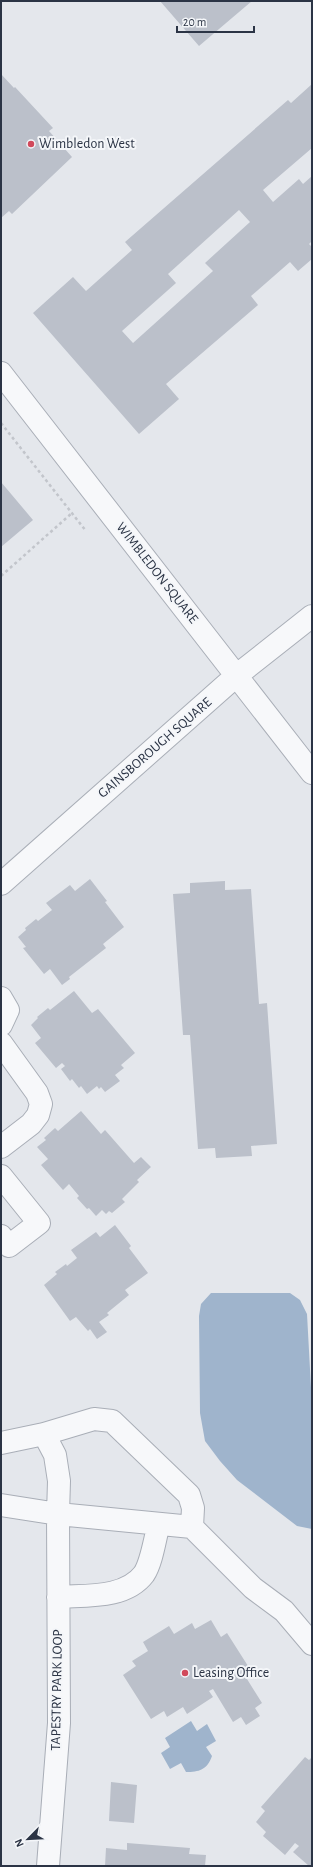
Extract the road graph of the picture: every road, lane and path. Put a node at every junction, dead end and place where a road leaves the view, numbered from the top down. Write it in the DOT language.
graph roads {
  1 [pos="1,373"];
  2 [pos="1,422"];
  3 [pos="72,513"];
  4 [pos="86,531"];
  5 [pos="1,576"];
  6 [pos="312,616"];
  7 [pos="236,676"];
  8 [pos="312,773"];
  9 [pos="1,884"];
  10 [pos="1,998"];
  11 [pos="1,1025"];
  12 [pos="1,1042"];
  13 [pos="1,1147"];
  14 [pos="1,1176"];
  15 [pos="1,1236"];
  16 [pos="44,1434"];
  17 [pos="1,1442"];
  18 [pos="1,1505"];
  19 [pos="58,1514"];
  20 [pos="159,1524"];
  21 [pos="192,1527"];
  22 [pos="58,1597"];
  23 [pos="312,1644"];
  24 [pos="48,1866"];
  1 -- 7 [label="street, WIMBLEDON SQUARE"];
  2 -- 3 [label="path"];
  3 -- 4 [label="path"];
  3 -- 5 [label="path"];
  6 -- 7 [label="street, GAINSBOROUGH SQUARE"];
  7 -- 8 [label="street, WIMBLEDON SQUARE"];
  7 -- 9 [label="street, GAINSBOROUGH SQUARE"];
  10 -- 11 [label="street"];
  12 -- 13 [label="street"];
  14 -- 15 [label="street"];
  16 -- 17 [label="street"];
  16 -- 19 [label="street, TAPESTRY PARK LOOP"];
  16 -- 21 [label="street"];
  18 -- 19 [label="street"];
  19 -- 20 [label="street"];
  19 -- 22 [label="street, TAPESTRY PARK LOOP"];
  20 -- 21 [label="street"];
  20 -- 22 [label="street"];
  21 -- 23 [label="street"];
  22 -- 24 [label="street, TAPESTRY PARK LOOP"];
}
